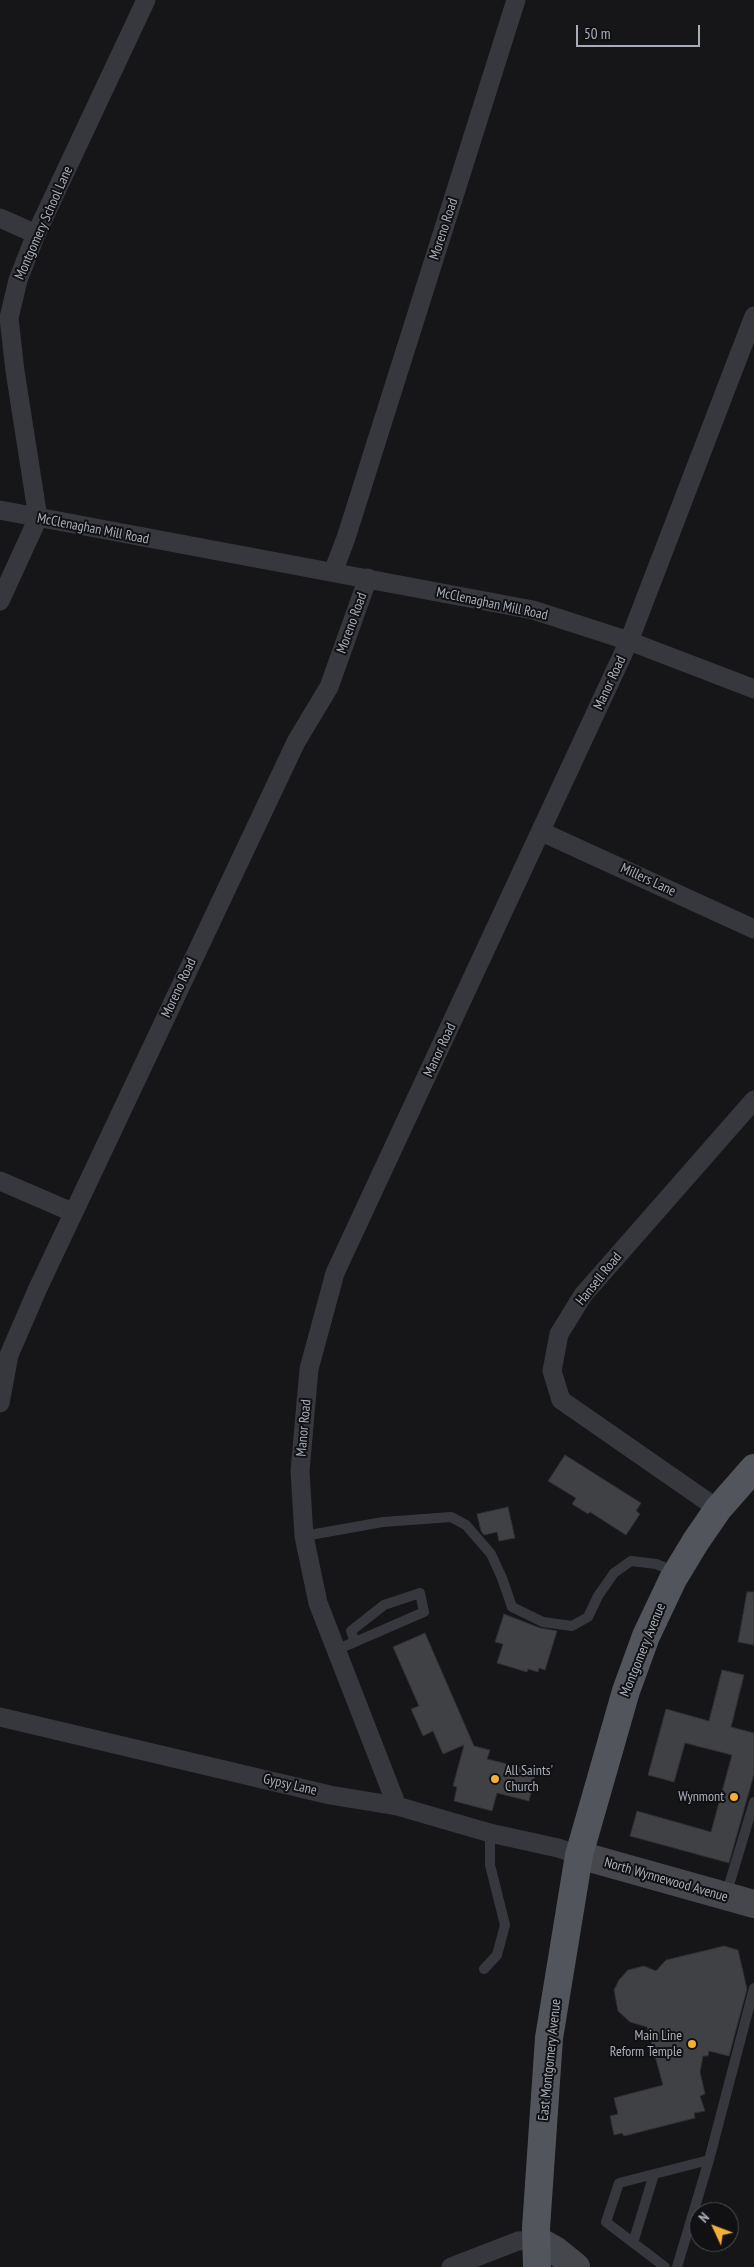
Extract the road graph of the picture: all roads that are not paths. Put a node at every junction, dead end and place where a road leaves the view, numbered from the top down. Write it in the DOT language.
graph roads {
  1 [pos="146,0"];
  2 [pos="516,0"];
  3 [pos="0,218"];
  4 [pos="36,234"];
  5 [pos="754,316"];
  6 [pos="0,510"];
  7 [pos="38,518"];
  8 [pos="333,572"];
  9 [pos="368,578"];
  10 [pos="0,601"];
  11 [pos="629,642"];
  12 [pos="754,689"];
  13 [pos="542,832"];
  14 [pos="754,929"];
  15 [pos="754,1100"];
  16 [pos="0,1181"];
  17 [pos="72,1212"];
  18 [pos="0,1403"];
  19 [pos="754,1468"];
  20 [pos="718,1509"];
  21 [pos="304,1536"];
  22 [pos="677,1572"];
  23 [pos="355,1642"];
  24 [pos="335,1650"];
  25 [pos="0,1718"];
  26 [pos="754,1802"];
  27 [pos="397,1806"];
  28 [pos="490,1833"];
  29 [pos="579,1856"];
  30 [pos="726,1896"];
  31 [pos="754,1904"];
  32 [pos="484,1969"];
  33 [pos="754,1988"];
  34 [pos="709,2160"];
  35 [pos="654,2174"];
  36 [pos="537,2240"];
  37 [pos="633,2243"];
  38 [pos="451,2267"];
  39 [pos="537,2267"];
  40 [pos="576,2267"];
  41 [pos="665,2267"];
  42 [pos="677,2267"];
  1 -- 4 [label="street, Montgomery School Lane"];
  2 -- 8 [label="street, Moreno Road"];
  3 -- 4 [label="street"];
  4 -- 7 [label="street, Montgomery School Lane"];
  5 -- 11 [label="street, Manor Road"];
  6 -- 7 [label="street, McClenaghan Mill Road"];
  7 -- 8 [label="street, McClenaghan Mill Road"];
  7 -- 10 [label="street"];
  8 -- 9 [label="street, McClenaghan Mill Road"];
  9 -- 11 [label="street, McClenaghan Mill Road"];
  9 -- 17 [label="street, Moreno Road"];
  11 -- 12 [label="street, McClenaghan Mill Road"];
  11 -- 13 [label="street, Manor Road"];
  13 -- 14 [label="street, Millers Lane"];
  13 -- 21 [label="street, Manor Road"];
  15 -- 20 [label="street, Hansell Road"];
  16 -- 17 [label="street"];
  17 -- 18 [label="street, Moreno Road"];
  19 -- 20 [label="main road, Montgomery Avenue"];
  20 -- 22 [label="main road, Montgomery Avenue"];
  21 -- 22 [label="lane"];
  21 -- 24 [label="street, Manor Road"];
  22 -- 29 [label="main road, Montgomery Avenue"];
  23 -- 23 [label="lane"];
  23 -- 24 [label="lane"];
  24 -- 27 [label="street, Manor Road"];
  25 -- 27 [label="street, Gypsy Lane"];
  26 -- 30 [label="lane"];
  27 -- 28 [label="street, Gypsy Lane"];
  28 -- 29 [label="street, Gypsy Lane"];
  28 -- 32 [label="lane"];
  29 -- 30 [label="street, North Wynnewood Avenue"];
  29 -- 36 [label="main road, East Montgomery Avenue"];
  30 -- 31 [label="street, North Wynnewood Avenue"];
  33 -- 34 [label="lane"];
  34 -- 35 [label="lane"];
  34 -- 42 [label="lane"];
  35 -- 37 [label="lane"];
  35 -- 37 [label="lane"];
  36 -- 38 [label="street"];
  36 -- 39 [label="main road, East Montgomery Avenue"];
  36 -- 40 [label="street"];
  37 -- 41 [label="lane"];
}
